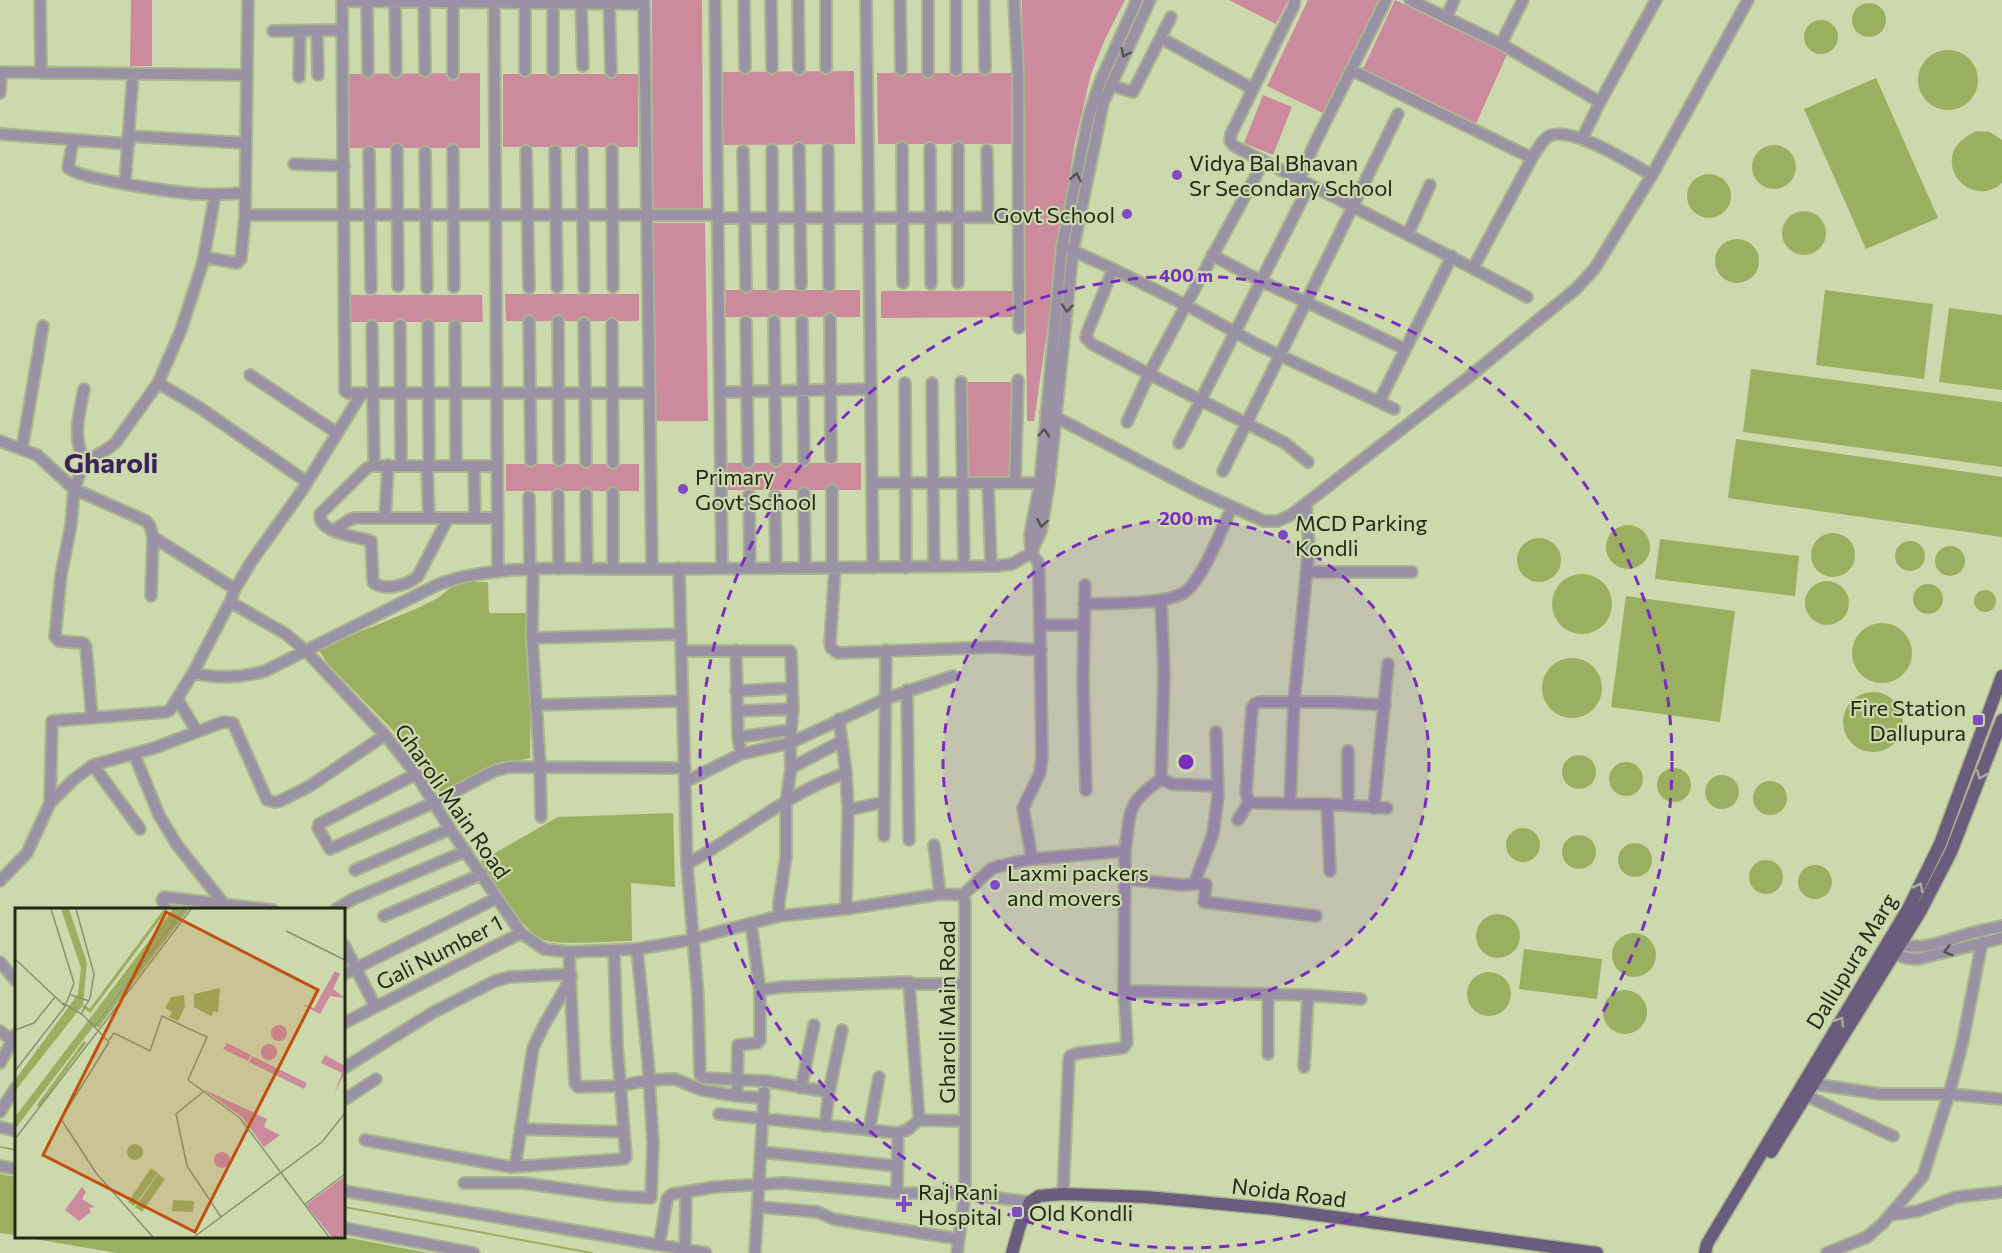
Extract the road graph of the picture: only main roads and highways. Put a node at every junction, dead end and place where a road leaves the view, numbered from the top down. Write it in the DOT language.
graph roads {
  1 [pos="2002,676"];
  2 [pos="2002,720"];
  3 [pos="1892,946"];
  4 [pos="1012,1253"];
  5 [pos="1597,1253"];
  6 [pos="1705,1253"];
  3 -- 1 [label="main road, Dallupura Marg, one-way"];
  2 -- 3 [label="main road, Dallupura Marg, one-way"];
  6 -- 3 [label="main road, Dallupura Marg, one-way"];
  3 -- 6 [label="main road, Dallupura Marg"];
  4 -- 5 [label="main road, Noida Road"];
}
